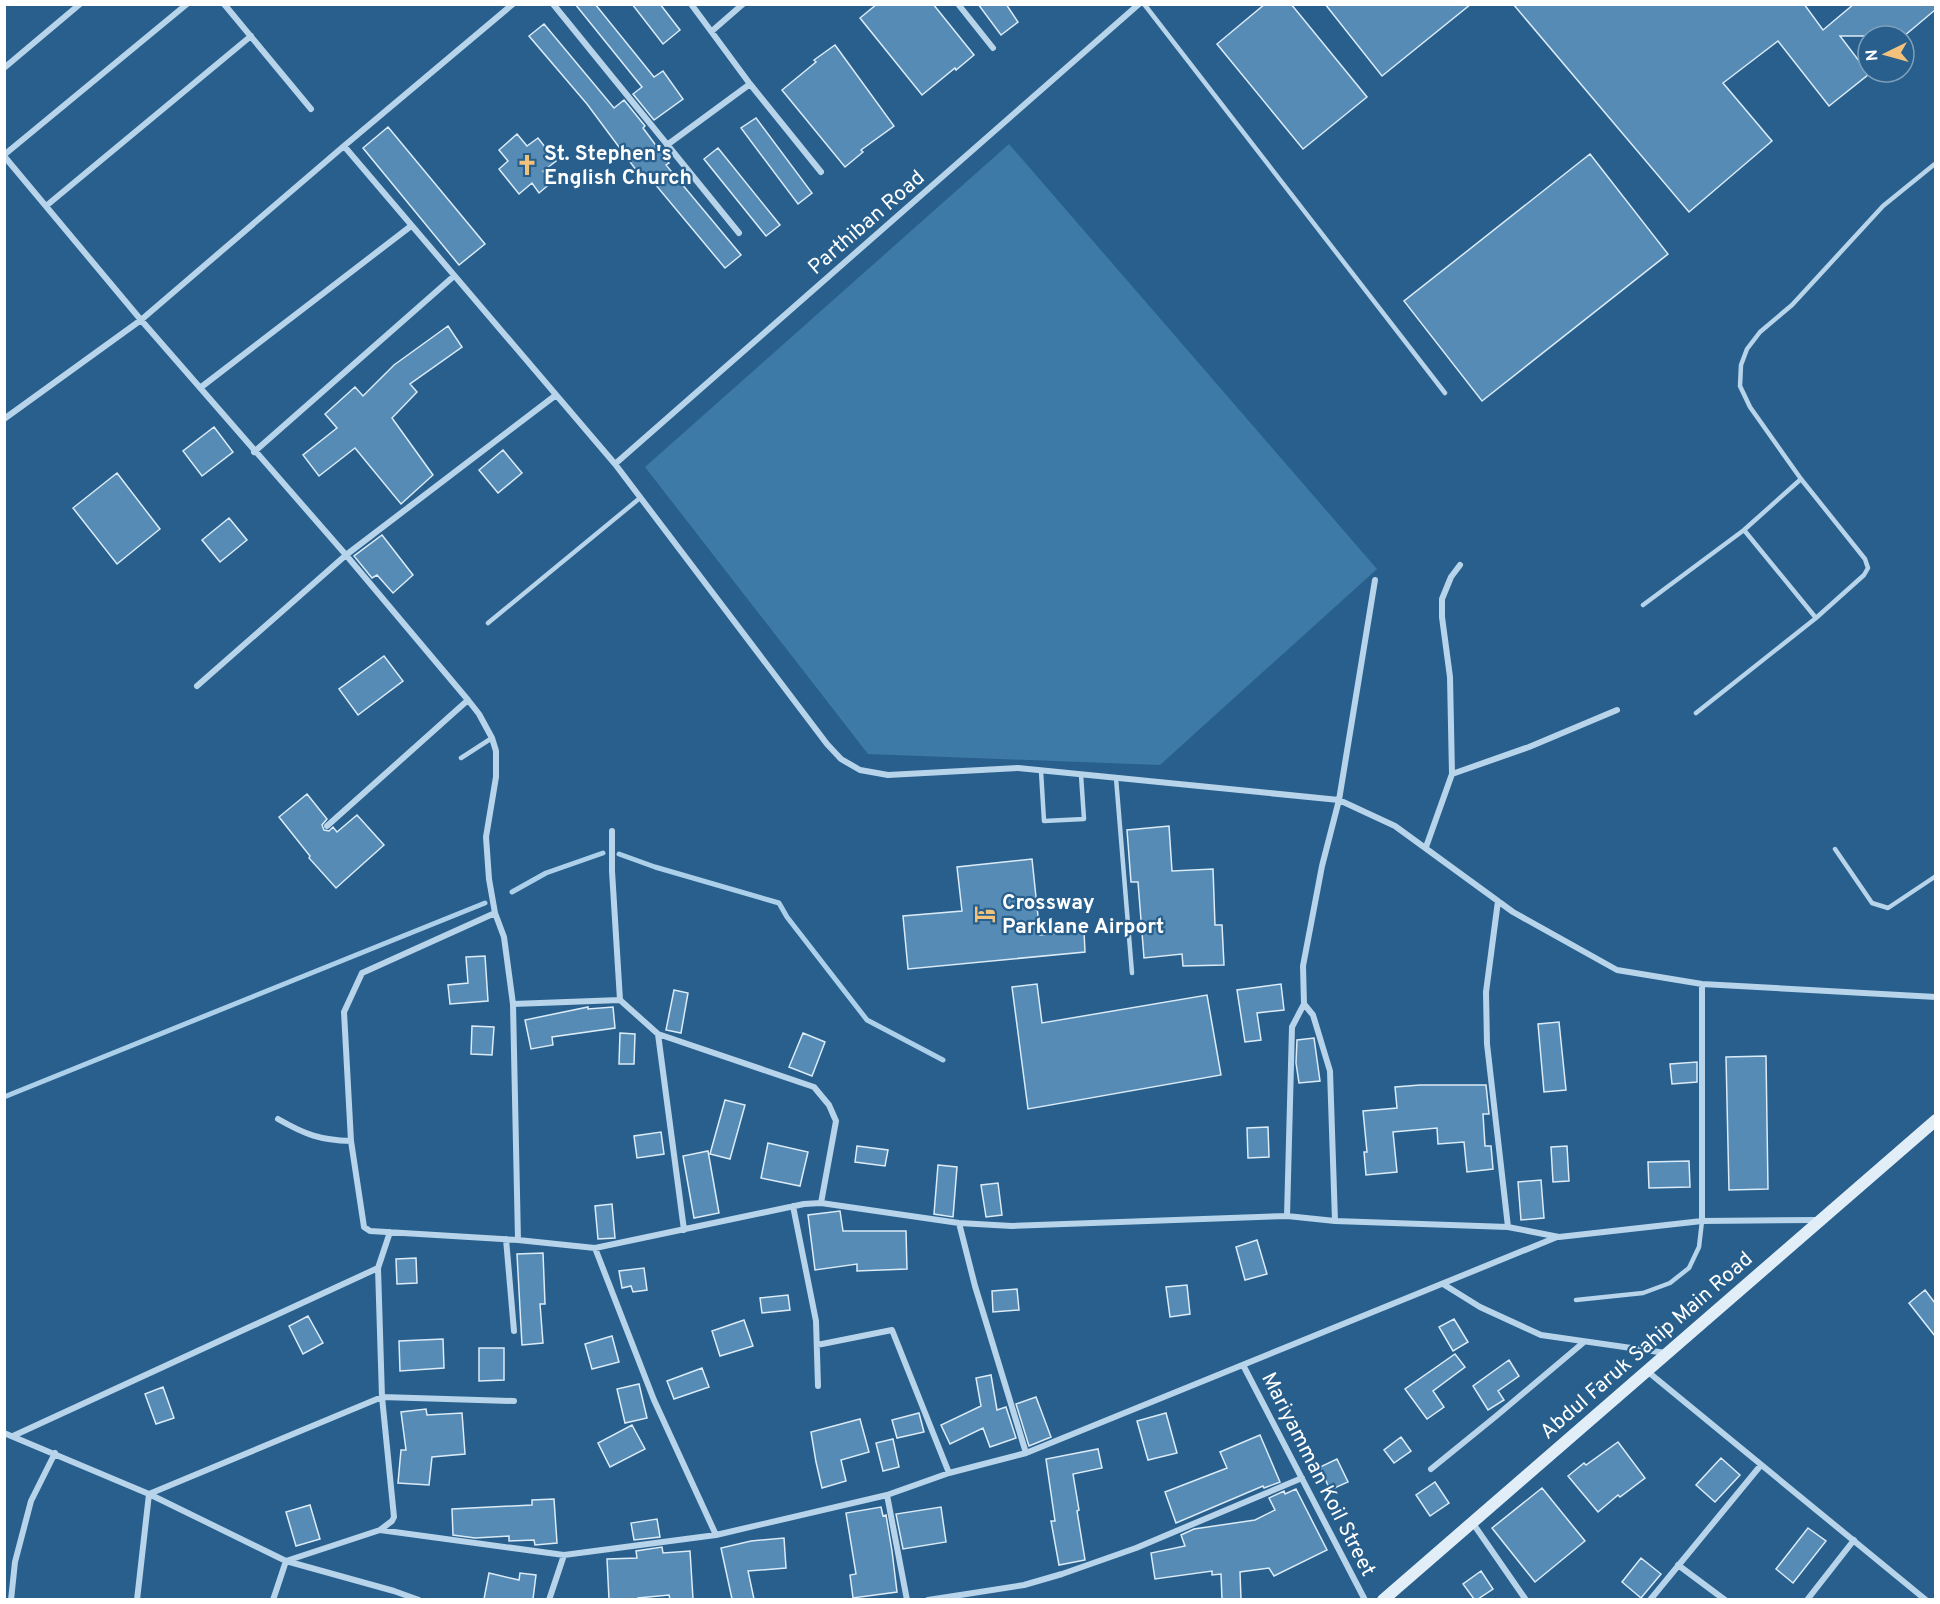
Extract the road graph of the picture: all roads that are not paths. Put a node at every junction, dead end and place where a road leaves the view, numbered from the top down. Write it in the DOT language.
graph roads {
  1 [pos="80,4"];
  2 [pos="187,4"];
  3 [pos="224,4"];
  4 [pos="513,4"];
  5 [pos="553,4"];
  6 [pos="691,4"];
  7 [pos="743,4"];
  8 [pos="958,4"];
  9 [pos="1139,4"];
  10 [pos="1144,4"];
  11 [pos="712,31"];
  12 [pos="251,36"];
  13 [pos="993,48"];
  14 [pos="4,68"];
  15 [pos="750,84"];
  16 [pos="311,109"];
  17 [pos="668,145"];
  18 [pos="344,146"];
  19 [pos="4,156"];
  20 [pos="1935,162"];
  21 [pos="821,172"];
  22 [pos="46,207"];
  23 [pos="411,226"];
  24 [pos="739,233"];
  25 [pos="454,276"];
  26 [pos="141,320"];
  27 [pos="200,388"];
  28 [pos="1444,393"];
  29 [pos="556,395"];
  30 [pos="4,419"];
  31 [pos="254,452"];
  32 [pos="615,464"];
  33 [pos="1802,479"];
  34 [pos="640,498"];
  35 [pos="1744,530"];
  36 [pos="346,555"];
  37 [pos="1460,565"];
  38 [pos="1375,580"];
  39 [pos="1643,605"];
  40 [pos="1816,618"];
  41 [pos="488,623"];
  42 [pos="197,686"];
  43 [pos="468,700"];
  44 [pos="1617,710"];
  45 [pos="1696,713"];
  46 [pos="492,738"];
  47 [pos="461,758"];
  48 [pos="1041,771"];
  49 [pos="1452,774"];
  50 [pos="1081,775"];
  51 [pos="1116,778"];
  52 [pos="1339,800"];
  53 [pos="327,826"];
  54 [pos="612,831"];
  55 [pos="1425,847"];
  56 [pos="1835,849"];
  57 [pos="1935,876"];
  58 [pos="1498,901"];
  59 [pos="495,913"];
  60 [pos="1132,973"];
  61 [pos="1702,984"];
  62 [pos="1935,997"];
  63 [pos="621,1000"];
  64 [pos="513,1004"];
  65 [pos="1304,1004"];
  66 [pos="658,1034"];
  67 [pos="278,1119"];
  68 [pos="1935,1120"];
  69 [pos="351,1141"];
  70 [pos="820,1203"];
  71 [pos="793,1206"];
  72 [pos="1287,1216"];
  73 [pos="1820,1220"];
  74 [pos="1335,1221"];
  75 [pos="1702,1221"];
  76 [pos="959,1223"];
  77 [pos="1508,1227"];
  78 [pos="684,1230"];
  79 [pos="390,1232"];
  80 [pos="1559,1237"];
  81 [pos="506,1239"];
  82 [pos="518,1240"];
  83 [pos="595,1248"];
  84 [pos="378,1268"];
  85 [pos="1443,1284"];
  86 [pos="1576,1300"];
  87 [pos="514,1331"];
  88 [pos="1584,1342"];
  89 [pos="817,1345"];
  90 [pos="1667,1353"];
  91 [pos="1244,1365"];
  92 [pos="1647,1371"];
  93 [pos="818,1386"];
  94 [pos="382,1397"];
  95 [pos="514,1401"];
  96 [pos="4,1433"];
  97 [pos="13,1436"];
  98 [pos="1026,1453"];
  99 [pos="55,1454"];
  100 [pos="1761,1465"];
  101 [pos="1431,1469"];
  102 [pos="949,1473"];
  103 [pos="1302,1478"];
  104 [pos="149,1494"];
  105 [pos="887,1495"];
  106 [pos="1472,1522"];
  107 [pos="380,1530"];
  108 [pos="716,1535"];
  109 [pos="1854,1540"];
  110 [pos="564,1555"];
  111 [pos="286,1561"];
  112 [pos="1678,1565"];
  113 [pos="394,1591"];
  114 [pos="11,1599"];
  115 [pos="137,1599"];
  116 [pos="273,1599"];
  117 [pos="392,1599"];
  118 [pos="419,1599"];
  119 [pos="549,1599"];
  120 [pos="908,1599"];
  121 [pos="928,1599"];
  122 [pos="1365,1599"];
  123 [pos="1383,1599"];
  124 [pos="1526,1599"];
  125 [pos="1650,1599"];
  126 [pos="1725,1599"];
  127 [pos="1807,1599"];
  128 [pos="1926,1599"];
  1 -- 14 [label="street"];
  2 -- 19 [label="street"];
  3 -- 12 [label="street"];
  4 -- 18 [label="street"];
  5 -- 17 [label="street"];
  6 -- 11 [label="street"];
  7 -- 11 [label="street"];
  8 -- 13 [label="street"];
  9 -- 32 [label="street, Parthiban Road"];
  10 -- 28 [label="lane"];
  11 -- 15 [label="street"];
  12 -- 16 [label="street"];
  12 -- 22 [label="street"];
  15 -- 17 [label="street"];
  15 -- 21 [label="street"];
  17 -- 24 [label="street"];
  18 -- 23 [label="street"];
  18 -- 26 [label="street"];
  19 -- 22 [label="street"];
  20 -- 33 [label="lane"];
  22 -- 26 [label="street"];
  23 -- 25 [label="street"];
  23 -- 27 [label="street"];
  25 -- 29 [label="street"];
  25 -- 31 [label="street"];
  26 -- 27 [label="street"];
  26 -- 30 [label="street"];
  27 -- 31 [label="street"];
  29 -- 32 [label="street"];
  29 -- 36 [label="street"];
  31 -- 36 [label="street"];
  32 -- 34 [label="street"];
  33 -- 35 [label="lane"];
  33 -- 40 [label="lane"];
  34 -- 41 [label="lane"];
  34 -- 48 [label="street"];
  35 -- 39 [label="lane"];
  35 -- 40 [label="lane"];
  36 -- 42 [label="street"];
  36 -- 43 [label="street"];
  37 -- 49 [label="street"];
  38 -- 52 [label="street"];
  40 -- 45 [label="lane"];
  43 -- 46 [label="street"];
  43 -- 53 [label="street"];
  44 -- 49 [label="street"];
  46 -- 47 [label="lane"];
  46 -- 59 [label="street"];
  48 -- 50 [label="street"];
  48 -- 50 [label="lane"];
  49 -- 55 [label="street"];
  50 -- 51 [label="street"];
  51 -- 52 [label="street"];
  51 -- 60 [label="lane"];
  52 -- 55 [label="street"];
  52 -- 65 [label="street"];
  54 -- 63 [label="street"];
  55 -- 58 [label="street"];
  56 -- 57 [label="lane"];
  58 -- 61 [label="street"];
  58 -- 77 [label="street"];
  59 -- 64 [label="street"];
  59 -- 69 [label="street"];
  61 -- 62 [label="street"];
  61 -- 75 [label="street"];
  63 -- 64 [label="street"];
  63 -- 66 [label="street"];
  64 -- 82 [label="street"];
  65 -- 72 [label="street"];
  65 -- 74 [label="street"];
  66 -- 70 [label="street"];
  66 -- 78 [label="street"];
  67 -- 69 [label="street"];
  68 -- 73 [label="street, Abdul Faruk Sahip Main Road"];
  69 -- 79 [label="street"];
  70 -- 71 [label="street"];
  70 -- 76 [label="street"];
  71 -- 78 [label="street"];
  71 -- 89 [label="street"];
  72 -- 74 [label="street"];
  72 -- 76 [label="street"];
  73 -- 75 [label="street"];
  73 -- 90 [label="street, Abdul Faruk Sahip Main Road"];
  74 -- 77 [label="street"];
  75 -- 80 [label="street"];
  75 -- 86 [label="lane"];
  76 -- 98 [label="street"];
  77 -- 80 [label="street"];
  78 -- 83 [label="street"];
  79 -- 81 [label="street"];
  79 -- 84 [label="street"];
  80 -- 85 [label="street"];
  81 -- 82 [label="street"];
  81 -- 87 [label="street"];
  82 -- 83 [label="street"];
  83 -- 108 [label="street"];
  84 -- 94 [label="street"];
  84 -- 97 [label="street"];
  85 -- 88 [label="street"];
  85 -- 91 [label="street"];
  88 -- 90 [label="street"];
  88 -- 101 [label="street"];
  89 -- 93 [label="street"];
  89 -- 102 [label="street"];
  90 -- 92 [label="street, Abdul Faruk Sahip Main Road"];
  91 -- 98 [label="street"];
  91 -- 103 [label="street, Mariyamman Koil Street"];
  92 -- 100 [label="street"];
  92 -- 106 [label="street, Abdul Faruk Sahip Main Road"];
  94 -- 95 [label="street"];
  94 -- 104 [label="street"];
  94 -- 107 [label="street"];
  96 -- 97 [label="street"];
  97 -- 99 [label="street"];
  98 -- 102 [label="street"];
  99 -- 104 [label="street"];
  99 -- 114 [label="street"];
  100 -- 109 [label="street"];
  100 -- 112 [label="street"];
  102 -- 105 [label="street"];
  103 -- 121 [label="street"];
  103 -- 122 [label="street, Mariyamman Koil Street"];
  104 -- 111 [label="street"];
  104 -- 115 [label="street"];
  105 -- 108 [label="street"];
  105 -- 120 [label="street"];
  106 -- 123 [label="street, Abdul Faruk Sahip Main Road"];
  106 -- 124 [label="street"];
  107 -- 110 [label="street"];
  107 -- 111 [label="street"];
  108 -- 110 [label="street"];
  109 -- 127 [label="street"];
  109 -- 128 [label="street"];
  110 -- 119 [label="street"];
  111 -- 113 [label="street"];
  111 -- 116 [label="street"];
  112 -- 125 [label="street"];
  112 -- 126 [label="street"];
  113 -- 117 [label="street"];
  113 -- 118 [label="street"];
}
